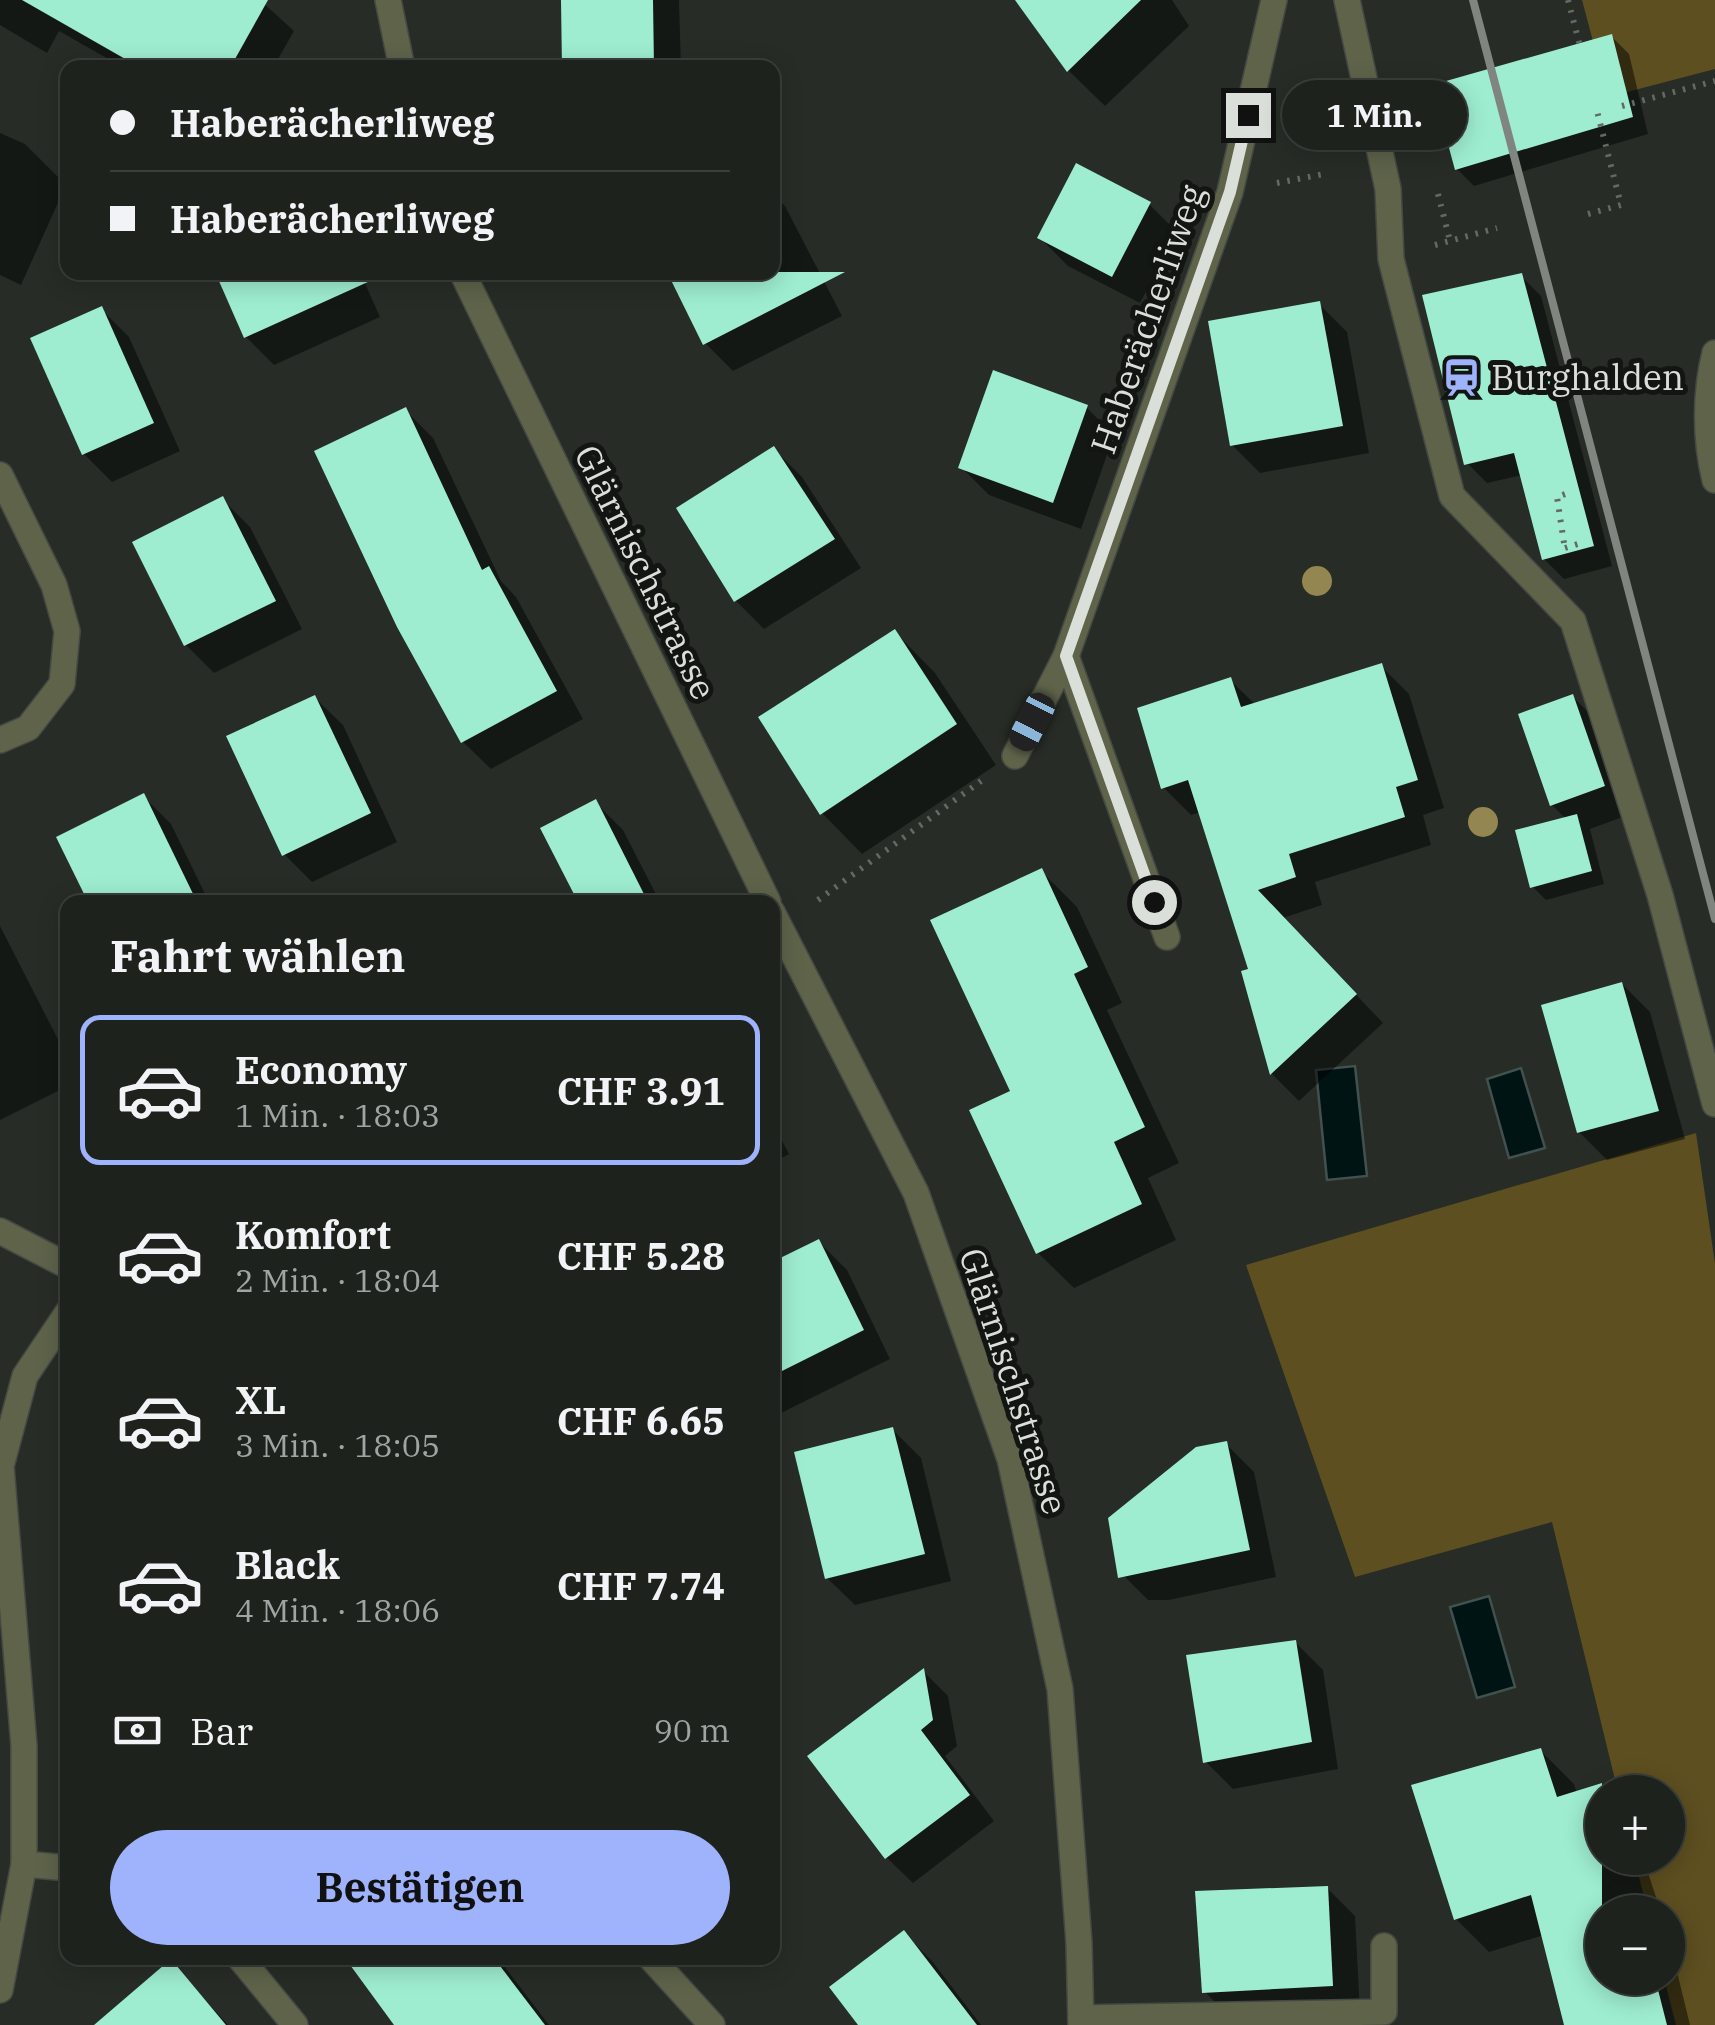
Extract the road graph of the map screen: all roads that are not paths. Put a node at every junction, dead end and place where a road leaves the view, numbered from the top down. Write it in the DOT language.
graph roads {
  1 [pos="388,0"];
  2 [pos="1274,0"];
  3 [pos="1347,0"];
  4 [pos="400,60"];
  5 [pos="466,280"];
  6 [pos="1715,352"];
  7 [pos="0,474"];
  8 [pos="1715,480"];
  9 [pos="1066,656"];
  10 [pos="0,740"];
  11 [pos="1015,756"];
  12 [pos="765,895"];
  13 [pos="780,928"];
  14 [pos="1166,936"];
  15 [pos="1715,1104"];
  16 [pos="0,1230"];
  17 [pos="60,1262"];
  18 [pos="60,1324"];
  19 [pos="24,1864"];
  20 [pos="60,1867"];
  21 [pos="1384,1946"];
  22 [pos="246,1965"];
  23 [pos="657,1965"];
  24 [pos="0,1990"];
  25 [pos="1081,2021"];
  26 [pos="295,2025"];
  27 [pos="712,2025"];
  1 -- 4 [label="street"];
  2 -- 9 [label="street, Haberächerliweg"];
  3 -- 15 [label="street"];
  5 -- 12 [label="street, Glärnischstrasse"];
  6 -- 8 [label="street"];
  7 -- 10 [label="street"];
  9 -- 11 [label="street, Haberächerliweg"];
  9 -- 14 [label="street"];
  13 -- 25 [label="street, Glärnischstrasse"];
  16 -- 17 [label="street"];
  18 -- 19 [label="street"];
  19 -- 20 [label="street"];
  19 -- 24 [label="street"];
  21 -- 25 [label="street"];
  22 -- 26 [label="street"];
  23 -- 27 [label="street"];
}
